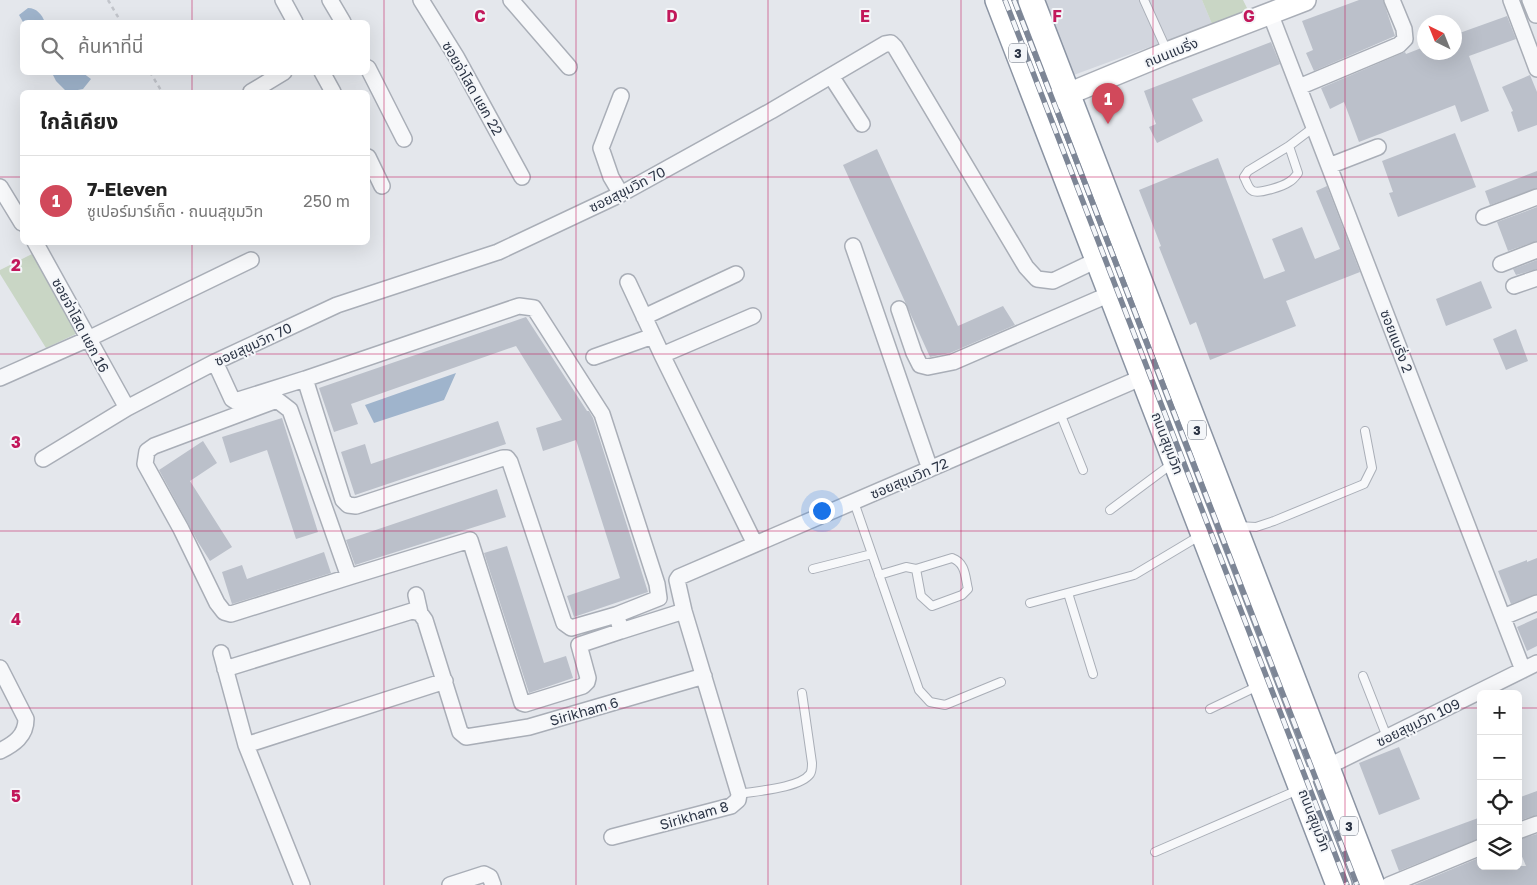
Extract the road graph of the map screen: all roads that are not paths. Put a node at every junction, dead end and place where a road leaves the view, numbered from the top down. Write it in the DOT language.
graph roads {
  1 [pos="283,0"];
  2 [pos="330,0"];
  3 [pos="421,0"];
  4 [pos="511,0"];
  5 [pos="998,0"];
  6 [pos="1031,0"];
  7 [pos="1144,0"];
  8 [pos="1305,0"];
  9 [pos="1392,0"];
  10 [pos="1511,0"];
  11 [pos="1530,0"];
  12 [pos="1270,13"];
  13 [pos="1537,15"];
  14 [pos="294,20"];
  15 [pos="342,20"];
  16 [pos="1167,53"];
  17 [pos="569,67"];
  18 [pos="1537,69"];
  19 [pos="370,72"];
  20 [pos="279,75"];
  21 [pos="324,75"];
  22 [pos="831,76"];
  23 [pos="1299,87"];
  24 [pos="254,90"];
  25 [pos="332,90"];
  26 [pos="1068,93"];
  27 [pos="621,96"];
  28 [pos="1039,106"];
  29 [pos="862,124"];
  30 [pos="1314,127"];
  31 [pos="404,139"];
  32 [pos="1289,146"];
  33 [pos="1378,147"];
  34 [pos="370,164"];
  35 [pos="1329,166"];
  36 [pos="522,177"];
  37 [pos="382,186"];
  38 [pos="0,187"];
  39 [pos="621,194"];
  40 [pos="1537,197"];
  41 [pos="1484,217"];
  42 [pos="20,220"];
  43 [pos="37,245"];
  44 [pos="853,246"];
  45 [pos="1537,250"];
  46 [pos="251,260"];
  47 [pos="1097,260"];
  48 [pos="1501,264"];
  49 [pos="736,274"];
  50 [pos="1537,278"];
  51 [pos="628,282"];
  52 [pos="1514,286"];
  53 [pos="1110,294"];
  54 [pos="899,309"];
  55 [pos="754,316"];
  56 [pos="644,317"];
  57 [pos="653,336"];
  58 [pos="88,339"];
  59 [pos="662,355"];
  60 [pos="594,357"];
  61 [pos="215,362"];
  62 [pos="1143,377"];
  63 [pos="0,378"];
  64 [pos="306,379"];
  65 [pos="127,408"];
  66 [pos="1060,413"];
  67 [pos="1365,432"];
  68 [pos="43,459"];
  69 [pos="1175,462"];
  70 [pos="930,469"];
  71 [pos="1082,470"];
  72 [pos="854,502"];
  73 [pos="1110,510"];
  74 [pos="1233,525"];
  75 [pos="1203,534"];
  76 [pos="755,544"];
  77 [pos="872,554"];
  78 [pos="916,568"];
  79 [pos="813,569"];
  80 [pos="880,576"];
  81 [pos="349,577"];
  82 [pos="677,580"];
  83 [pos="1068,593"];
  84 [pos="416,595"];
  85 [pos="1030,603"];
  86 [pos="1537,603"];
  87 [pos="684,611"];
  88 [pos="420,612"];
  89 [pos="616,615"];
  90 [pos="1503,617"];
  91 [pos="621,631"];
  92 [pos="221,653"];
  93 [pos="1537,662"];
  94 [pos="0,668"];
  95 [pos="225,669"];
  96 [pos="1523,670"];
  97 [pos="1093,674"];
  98 [pos="704,676"];
  99 [pos="1363,676"];
  100 [pos="445,681"];
  101 [pos="1001,682"];
  102 [pos="1262,684"];
  103 [pos="802,693"];
  104 [pos="1210,709"];
  105 [pos="1388,737"];
  106 [pos="246,745"];
  107 [pos="1,750"];
  108 [pos="1327,767"];
  109 [pos="1301,783"];
  110 [pos="739,794"];
  111 [pos="1537,824"];
  112 [pos="1522,830"];
  113 [pos="612,837"];
  114 [pos="1477,849"];
  115 [pos="1155,852"];
  116 [pos="302,885"];
  117 [pos="450,885"];
  118 [pos="493,885"];
  119 [pos="1339,885"];
  120 [pos="1372,885"];
  121 [pos="1389,885"];
  1 -- 14 [label="street"];
  2 -- 15 [label="street"];
  3 -- 36 [label="street, ซอยจ่าโสด แยก 22"];
  4 -- 17 [label="street"];
  5 -- 28 [label="highway, ถนนสุขุมวิท / 3"];
  6 -- 26 [label="highway, 3"];
  7 -- 16 [label="lane"];
  8 -- 12 [label="main road, ถนนแบริ่ง"];
  9 -- 23 [label="street"];
  10 -- 18 [label="street"];
  11 -- 13 [label="street"];
  12 -- 16 [label="main road, ถนนแบริ่ง"];
  12 -- 23 [label="street, ซอยแบริ่ง 2"];
  16 -- 26 [label="main road, ถนนแบริ่ง"];
  19 -- 31 [label="street"];
  20 -- 24 [label="street"];
  21 -- 25 [label="street"];
  22 -- 29 [label="street"];
  22 -- 39 [label="street, ซอยสุขุมวิท 70"];
  22 -- 47 [label="street, ซอยสุขุมวิท 70"];
  23 -- 30 [label="street, ซอยแบริ่ง 2"];
  26 -- 28 [label="main road, ถนนแบริ่ง"];
  26 -- 74 [label="highway, 3"];
  27 -- 39 [label="street"];
  28 -- 47 [label="highway, ถนนสุขุมวิท / 3"];
  30 -- 32 [label="lane"];
  30 -- 35 [label="street, ซอยแบริ่ง 2"];
  32 -- 32 [label="lane"];
  33 -- 35 [label="street"];
  34 -- 37 [label="street"];
  35 -- 90 [label="street, ซอยแบริ่ง 2"];
  38 -- 42 [label="street"];
  39 -- 61 [label="street, ซอยสุขุมวิท 70"];
  40 -- 41 [label="street"];
  43 -- 58 [label="street, ซอยจ่าโสด แยก 16"];
  44 -- 70 [label="street"];
  45 -- 48 [label="street"];
  46 -- 58 [label="street"];
  47 -- 53 [label="highway, ถนนสุขุมวิท / 3"];
  49 -- 56 [label="street"];
  50 -- 52 [label="street"];
  51 -- 56 [label="street"];
  53 -- 54 [label="street"];
  53 -- 62 [label="highway, ถนนสุขุมวิท / 3"];
  55 -- 59 [label="street"];
  56 -- 57 [label="street"];
  57 -- 59 [label="street"];
  57 -- 60 [label="street"];
  58 -- 63 [label="street"];
  58 -- 65 [label="street, ซอยจ่าโสด แยก 16"];
  59 -- 76 [label="street"];
  61 -- 64 [label="street"];
  61 -- 65 [label="street, ซอยสุขุมวิท 70"];
  62 -- 66 [label="street, ซอยสุขุมวิท 72"];
  62 -- 69 [label="highway, ถนนสุขุมวิท / 3"];
  64 -- 89 [label="street"];
  64 -- 89 [label="street"];
  65 -- 68 [label="street, ซอยสุขุมวิท 70"];
  66 -- 70 [label="street, ซอยสุขุมวิท 72"];
  66 -- 71 [label="lane"];
  67 -- 74 [label="lane"];
  69 -- 73 [label="lane"];
  69 -- 75 [label="highway, ถนนสุขุมวิท / 3"];
  70 -- 72 [label="street, ซอยสุขุมวิท 72"];
  72 -- 76 [label="street, ซอยสุขุมวิท 72"];
  72 -- 77 [label="lane"];
  74 -- 108 [label="highway, 3"];
  75 -- 83 [label="lane"];
  75 -- 102 [label="highway, ถนนสุขุมวิท / 3"];
  76 -- 82 [label="street, ซอยสุขุมวิท 72"];
  77 -- 79 [label="lane"];
  77 -- 80 [label="lane"];
  78 -- 78 [label="lane"];
  78 -- 80 [label="lane"];
  80 -- 101 [label="lane"];
  81 -- 81 [label="street"];
  81 -- 91 [label="street"];
  82 -- 87 [label="street, Sirikham 8"];
  83 -- 85 [label="lane"];
  83 -- 97 [label="lane"];
  84 -- 88 [label="street"];
  86 -- 90 [label="street"];
  87 -- 91 [label="street"];
  87 -- 98 [label="street, Sirikham 8"];
  88 -- 95 [label="street"];
  88 -- 100 [label="street"];
  89 -- 91 [label="street"];
  90 -- 96 [label="street, ซอยแบริ่ง 2"];
  92 -- 95 [label="street"];
  93 -- 96 [label="street, ซอยสุขุมวิท 109"];
  94 -- 107 [label="street"];
  95 -- 106 [label="street"];
  96 -- 105 [label="street, ซอยสุขุมวิท 109"];
  98 -- 100 [label="street, Sirikham 6"];
  98 -- 110 [label="street, Sirikham 8"];
  99 -- 105 [label="lane"];
  100 -- 106 [label="street"];
  102 -- 104 [label="lane"];
  102 -- 109 [label="highway, ถนนสุขุมวิท / 3"];
  103 -- 110 [label="lane"];
  105 -- 108 [label="street, ซอยสุขุมวิท 109"];
  106 -- 116 [label="street"];
  108 -- 109 [label="street, ซอยสุขุมวิท 109"];
  108 -- 120 [label="highway, 3"];
  109 -- 115 [label="lane"];
  109 -- 119 [label="highway, ถนนสุขุมวิท / 3"];
  110 -- 113 [label="street, Sirikham 8"];
  111 -- 112 [label="street"];
  114 -- 121 [label="street"];
  117 -- 118 [label="street"];
}
